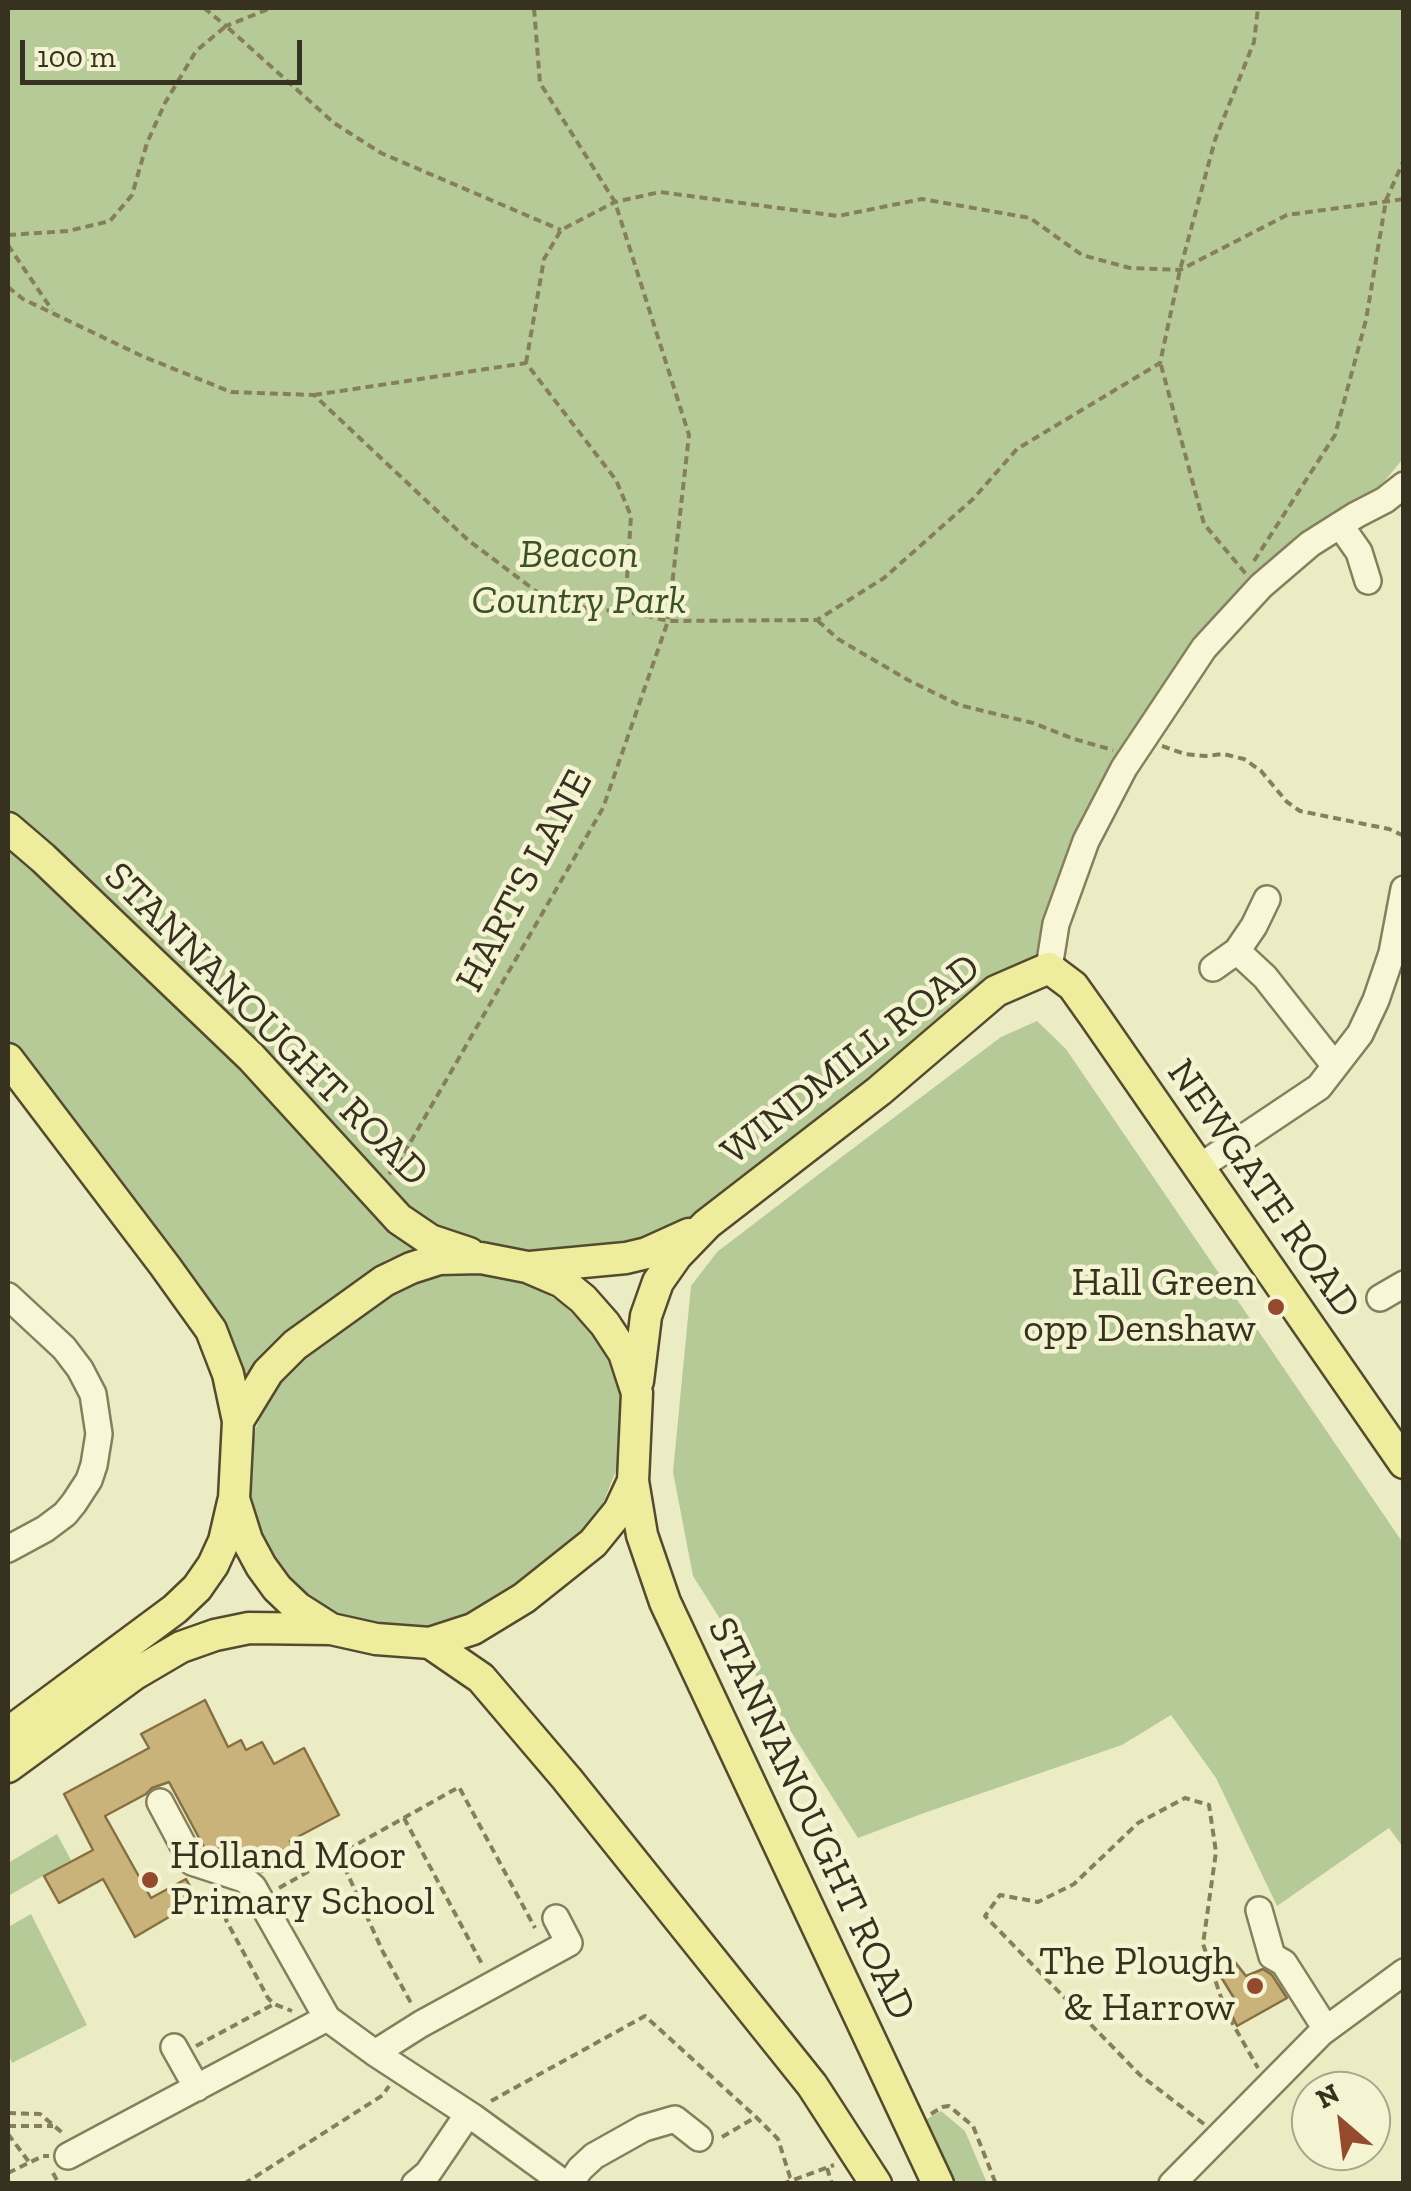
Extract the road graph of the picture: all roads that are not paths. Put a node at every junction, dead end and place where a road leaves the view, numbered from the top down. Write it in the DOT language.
graph roads {
  1 [pos="1404,485"];
  2 [pos="1340,525"];
  3 [pos="1368,585"];
  4 [pos="8,828"];
  5 [pos="1404,889"];
  6 [pos="1267,899"];
  7 [pos="1238,951"];
  8 [pos="1398,955"];
  9 [pos="1049,968"];
  10 [pos="1213,968"];
  11 [pos="8,1058"];
  12 [pos="1335,1066"];
  13 [pos="1198,1168"];
  14 [pos="707,1224"];
  15 [pos="481,1258"];
  16 [pos="527,1267"];
  17 [pos="8,1296"];
  18 [pos="636,1393"];
  19 [pos="238,1420"];
  20 [pos="1404,1463"];
  21 [pos="633,1481"];
  22 [pos="234,1498"];
  23 [pos="8,1549"];
  24 [pos="331,1629"];
  25 [pos="430,1643"];
  26 [pos="8,1733"];
  27 [pos="8,1767"];
  28 [pos="160,1802"];
  29 [pos="1259,1910"];
  30 [pos="556,1918"];
  31 [pos="1401,1978"];
  32 [pos="327,2018"];
  33 [pos="1326,2029"];
  34 [pos="177,2051"];
  35 [pos="375,2053"];
  36 [pos="196,2088"];
  37 [pos="470,2115"];
  38 [pos="699,2138"];
  39 [pos="73,2154"];
  40 [pos="415,2184"];
  41 [pos="568,2184"];
  42 [pos="876,2184"];
  43 [pos="938,2184"];
  44 [pos="1172,2184"];
  1 -- 2 [label="street"];
  2 -- 3 [label="street"];
  2 -- 9 [label="street"];
  4 -- 15 [label="main road, STANNANOUGHT ROAD"];
  5 -- 8 [label="street"];
  6 -- 7 [label="street"];
  7 -- 10 [label="street"];
  7 -- 12 [label="street"];
  8 -- 12 [label="street"];
  9 -- 13 [label="main road, NEWGATE ROAD"];
  9 -- 14 [label="main road, WINDMILL ROAD"];
  11 -- 19 [label="main road"];
  12 -- 13 [label="street"];
  13 -- 20 [label="main road, NEWGATE ROAD"];
  14 -- 16 [label="main road, WINDMILL ROAD"];
  14 -- 18 [label="main road, WINDMILL ROAD"];
  15 -- 16 [label="main road"];
  15 -- 19 [label="main road"];
  16 -- 18 [label="main road"];
  17 -- 23 [label="street"];
  18 -- 21 [label="main road, WINDMILL ROAD"];
  19 -- 22 [label="main road"];
  21 -- 25 [label="main road"];
  21 -- 43 [label="main road, STANNANOUGHT ROAD"];
  22 -- 24 [label="main road"];
  22 -- 26 [label="main road"];
  24 -- 25 [label="main road"];
  24 -- 27 [label="main road"];
  25 -- 42 [label="main road"];
  28 -- 32 [label="street"];
  29 -- 33 [label="street"];
  30 -- 35 [label="street"];
  31 -- 33 [label="street"];
  32 -- 35 [label="street"];
  32 -- 36 [label="street"];
  33 -- 44 [label="street"];
  34 -- 36 [label="street"];
  35 -- 37 [label="street"];
  36 -- 39 [label="street"];
  37 -- 40 [label="street"];
  37 -- 41 [label="street"];
  38 -- 41 [label="street"];
}
